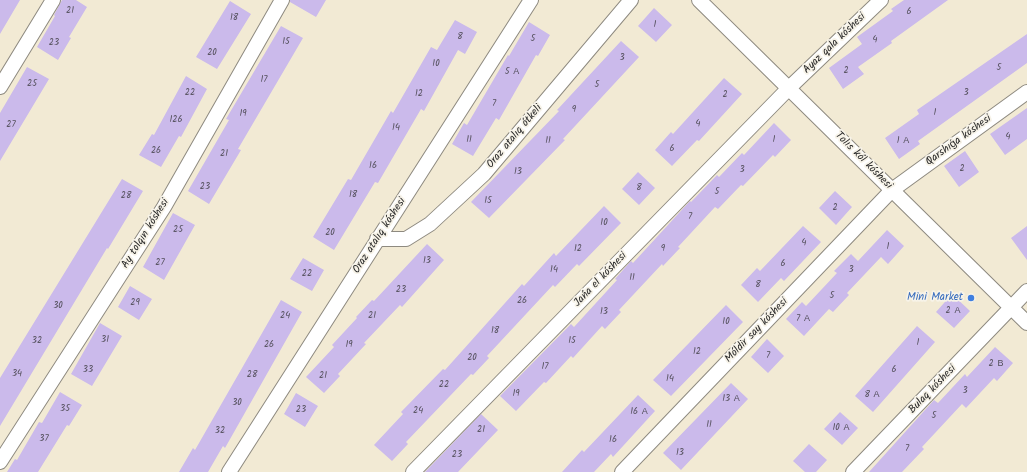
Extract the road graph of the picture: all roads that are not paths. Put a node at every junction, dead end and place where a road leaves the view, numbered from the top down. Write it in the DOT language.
graph roads {
  1 [pos="53,0"];
  2 [pos="282,0"];
  3 [pos="531,0"];
  4 [pos="631,0"];
  5 [pos="699,0"];
  6 [pos="881,0"];
  7 [pos="0,87"];
  8 [pos="790,88"];
  9 [pos="1027,92"];
  10 [pos="892,190"];
  11 [pos="377,239"];
  12 [pos="1027,291"];
  13 [pos="1012,308"];
  14 [pos="1027,323"];
  15 [pos="0,462"];
  16 [pos="229,472"];
  17 [pos="414,472"];
  18 [pos="622,472"];
  19 [pos="853,472"];
  1 -- 7 [label="street"];
  2 -- 15 [label="street, Ay tolqın kóshesi"];
  3 -- 11 [label="street, Oraz atalıq kóshesi"];
  4 -- 11 [label="street, Oraz atalıq ótkeli"];
  5 -- 8 [label="street, Tolıs kól kóshesi"];
  6 -- 8 [label="street, Ayaz qala kóshesi"];
  8 -- 10 [label="street, Tolıs kól kóshesi"];
  8 -- 17 [label="street, Jańa el kóshesi"];
  9 -- 10 [label="street, Qarshıǵa kóshesi"];
  10 -- 13 [label="street, Tolıs kól kóshesi"];
  10 -- 18 [label="street, Móldir say kóshesi"];
  11 -- 16 [label="street, Oraz atalıq kóshesi"];
  12 -- 13 [label="street, Bulaq kóshesi"];
  13 -- 14 [label="street, Tolıs kól kóshesi"];
  13 -- 19 [label="street, Bulaq kóshesi"];
}
